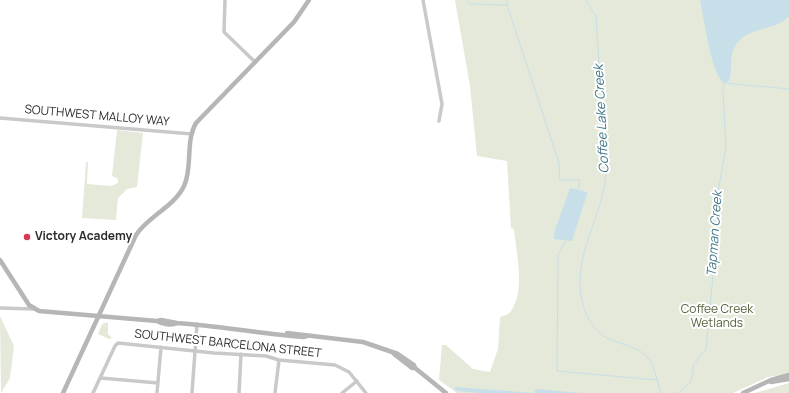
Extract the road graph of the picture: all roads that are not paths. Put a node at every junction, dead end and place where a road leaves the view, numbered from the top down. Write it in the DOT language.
graph roads {
  1 [pos="226,0"];
  2 [pos="309,0"];
  3 [pos="423,0"];
  4 [pos="254,61"];
  5 [pos="0,118"];
  6 [pos="439,121"];
  7 [pos="192,134"];
  8 [pos="0,260"];
  9 [pos="0,308"];
  10 [pos="34,309"];
  11 [pos="98,316"];
  12 [pos="197,324"];
  13 [pos="161,347"];
  14 [pos="195,352"];
  15 [pos="241,354"];
  16 [pos="279,360"];
  17 [pos="789,375"];
  18 [pos="101,378"];
  19 [pos="789,379"];
  20 [pos="357,381"];
  21 [pos="769,382"];
  22 [pos="158,383"];
  23 [pos="63,393"];
  24 [pos="93,393"];
  25 [pos="157,393"];
  26 [pos="192,393"];
  27 [pos="238,393"];
  28 [pos="274,393"];
  29 [pos="342,393"];
  30 [pos="366,393"];
  31 [pos="445,393"];
  32 [pos="743,393"];
  1 -- 4 [label="street"];
  2 -- 4 [label="main road"];
  3 -- 6 [label="street"];
  4 -- 7 [label="main road"];
  5 -- 7 [label="street, SOUTHWEST MALLOY WAY"];
  7 -- 11 [label="main road"];
  8 -- 10 [label="main road"];
  9 -- 10 [label="street"];
  10 -- 11 [label="main road"];
  11 -- 12 [label="main road"];
  11 -- 23 [label="main road"];
  12 -- 14 [label="street"];
  12 -- 31 [label="main road"];
  13 -- 14 [label="street, SOUTHWEST BARCELONA STREET"];
  13 -- 18 [label="street, SOUTHWEST BARCELONA STREET"];
  13 -- 22 [label="street"];
  14 -- 15 [label="street, SOUTHWEST BARCELONA STREET"];
  14 -- 26 [label="street"];
  15 -- 16 [label="street, SOUTHWEST BARCELONA STREET"];
  15 -- 27 [label="street"];
  16 -- 20 [label="street, SOUTHWEST BARCELONA STREET"];
  16 -- 28 [label="street"];
  17 -- 21 [label="main road"];
  18 -- 22 [label="street"];
  18 -- 24 [label="street"];
  19 -- 21 [label="main road"];
  20 -- 29 [label="street"];
  20 -- 30 [label="street, SOUTHWEST BARCELONA STREET"];
  21 -- 32 [label="main road"];
  22 -- 25 [label="street"];
}
